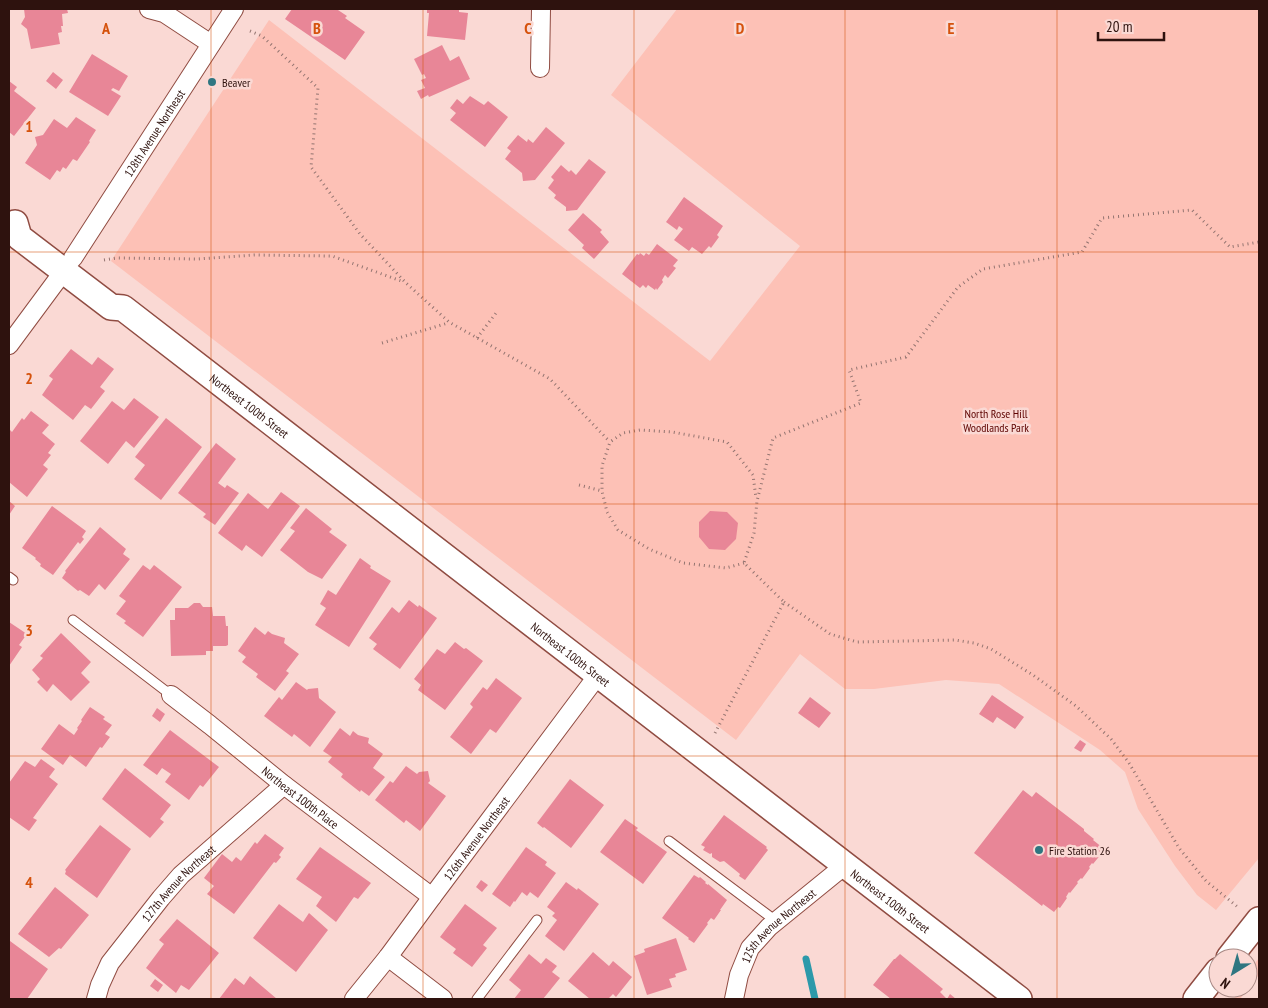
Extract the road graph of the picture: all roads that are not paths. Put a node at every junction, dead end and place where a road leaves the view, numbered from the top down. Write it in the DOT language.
graph roads {
  1 [pos="149,9"];
  2 [pos="234,9"];
  3 [pos="541,9"];
  4 [pos="211,44"];
  5 [pos="540,68"];
  6 [pos="12,221"];
  7 [pos="68,265"];
  8 [pos="9,345"];
  9 [pos="72,620"];
  10 [pos="598,675"];
  11 [pos="171,695"];
  12 [pos="284,785"];
  13 [pos="670,841"];
  14 [pos="844,866"];
  15 [pos="432,897"];
  16 [pos="537,920"];
  17 [pos="776,921"];
  18 [pos="1258,922"];
  19 [pos="1237,948"];
  20 [pos="388,957"];
  21 [pos="1208,984"];
  22 [pos="96,999"];
  23 [pos="354,999"];
  24 [pos="443,999"];
  25 [pos="477,999"];
  26 [pos="734,999"];
  27 [pos="1019,999"];
  28 [pos="1196,999"];
  1 -- 4 [label="street"];
  2 -- 4 [label="street, 128th Avenue Northeast"];
  3 -- 5 [label="street"];
  4 -- 7 [label="street, 128th Avenue Northeast"];
  6 -- 7 [label="street, Northeast 100th Street"];
  7 -- 8 [label="street, 128th Avenue Northeast"];
  7 -- 10 [label="street, Northeast 100th Street"];
  9 -- 11 [label="lane"];
  10 -- 14 [label="street, Northeast 100th Street"];
  10 -- 15 [label="street, 126th Avenue Northeast"];
  11 -- 12 [label="street, Northeast 100th Place"];
  12 -- 15 [label="street, Northeast 100th Place"];
  12 -- 22 [label="street, 127th Avenue Northeast"];
  13 -- 17 [label="lane"];
  14 -- 17 [label="street, 125th Avenue Northeast"];
  14 -- 27 [label="street, Northeast 100th Street"];
  15 -- 20 [label="street, 126th Avenue Northeast"];
  16 -- 25 [label="lane"];
  17 -- 26 [label="street, 125th Avenue Northeast"];
  18 -- 19 [label="street"];
  20 -- 23 [label="street, 126th Avenue Northeast"];
  20 -- 24 [label="street"];
  21 -- 28 [label="street"];
}
